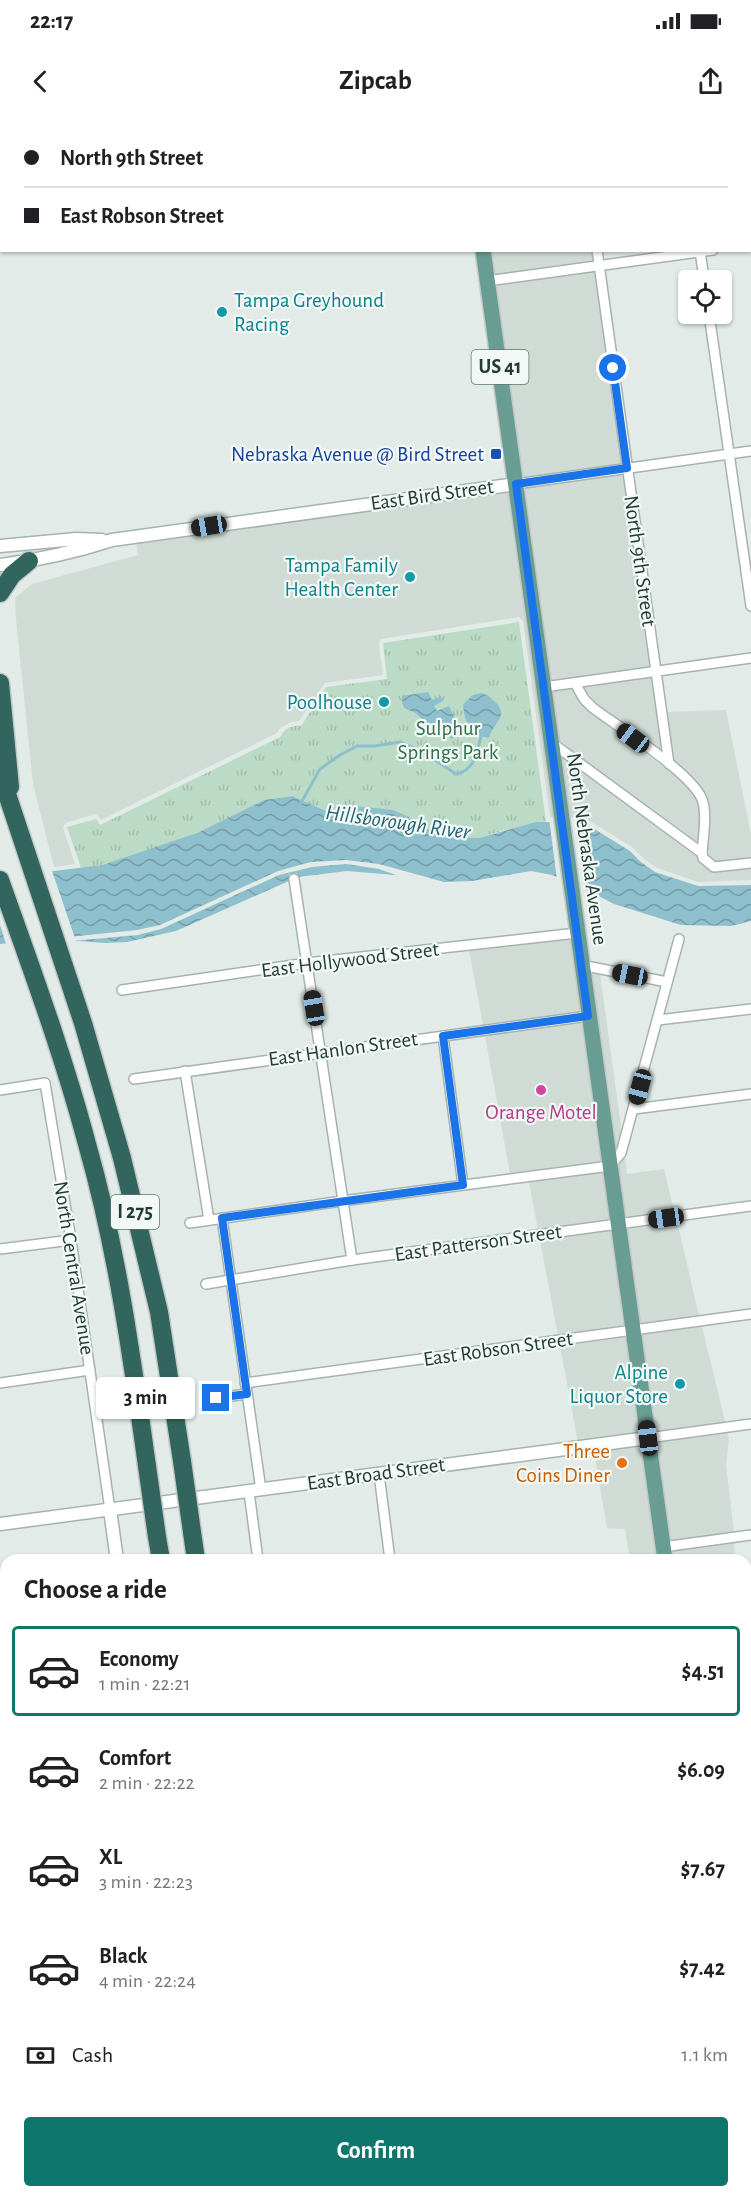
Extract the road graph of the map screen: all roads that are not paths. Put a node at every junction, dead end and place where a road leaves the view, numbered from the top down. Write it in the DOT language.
graph roads {
  1 [pos="483,252"];
  2 [pos="597,252"];
  3 [pos="693,252"];
  4 [pos="700,252"];
  5 [pos="599,266"];
  6 [pos="703,270"];
  7 [pos="487,281"];
  8 [pos="710,324"];
  9 [pos="751,451"];
  10 [pos="729,454"];
  11 [pos="627,468"];
  12 [pos="516,484"];
  13 [pos="112,540"];
  14 [pos="0,546"];
  15 [pos="29,561"];
  16 [pos="0,565"];
  17 [pos="0,593"];
  18 [pos="751,606"];
  19 [pos="751,658"];
  20 [pos="656,672"];
  21 [pos="0,683"];
  22 [pos="575,683"];
  23 [pos="544,687"];
  24 [pos="552,743"];
  25 [pos="669,764"];
  26 [pos="0,773"];
  27 [pos="13,812"];
  28 [pos="702,853"];
  29 [pos="750,864"];
  30 [pos="294,879"];
  31 [pos="0,880"];
  32 [pos="578,933"];
  33 [pos="679,939"];
  34 [pos="307,963"];
  35 [pos="581,966"];
  36 [pos="668,982"];
  37 [pos="122,990"];
  38 [pos="751,1009"];
  39 [pos="588,1016"];
  40 [pos="657,1020"];
  41 [pos="443,1036"];
  42 [pos="321,1052"];
  43 [pos="185,1071"];
  44 [pos="134,1079"];
  45 [pos="0,1090"];
  46 [pos="751,1094"];
  47 [pos="634,1109"];
  48 [pos="610,1166"];
  49 [pos="463,1185"];
  50 [pos="342,1201"];
  51 [pos="751,1206"];
  52 [pos="222,1218"];
  53 [pos="209,1220"];
  54 [pos="190,1223"];
  55 [pos="618,1225"];
  56 [pos="71,1240"];
  57 [pos="0,1249"];
  58 [pos="352,1260"];
  59 [pos="230,1280"];
  60 [pos="206,1284"];
  61 [pos="751,1314"];
  62 [pos="633,1331"];
  63 [pos="90,1371"];
  64 [pos="0,1383"];
  65 [pos="245,1383"];
  66 [pos="247,1394"];
  67 [pos="216,1398"];
  68 [pos="751,1424"];
  69 [pos="648,1438"];
  70 [pos="379,1474"];
  71 [pos="255,1491"];
  72 [pos="110,1510"];
  73 [pos="0,1524"];
  74 [pos="751,1534"];
  75 [pos="664,1553"];
  76 [pos="116,1554"];
  77 [pos="160,1554"];
  78 [pos="195,1554"];
  79 [pos="258,1554"];
  80 [pos="389,1554"];
  1 -- 7 [label="main road, North Nebraska Avenue / US 41"];
  2 -- 5 [label="street, North 9th Street"];
  3 -- 5 [label="street"];
  4 -- 6 [label="street"];
  5 -- 7 [label="street"];
  5 -- 11 [label="street, North 9th Street"];
  7 -- 12 [label="main road, North Nebraska Avenue / US 41"];
  8 -- 10 [label="street"];
  9 -- 10 [label="street, East Bird Street"];
  10 -- 11 [label="street, East Bird Street"];
  10 -- 18 [label="street"];
  11 -- 12 [label="street, East Bird Street"];
  11 -- 20 [label="street, North 9th Street"];
  12 -- 13 [label="street, East Bird Street"];
  12 -- 23 [label="main road, North Nebraska Avenue / US 41"];
  13 -- 14 [label="street, East Bird Street"];
  13 -- 15 [label="street, East Bird Street"];
  15 -- 16 [label="street, East Bird Street"];
  15 -- 17 [label="highway"];
  19 -- 20 [label="street"];
  20 -- 22 [label="street"];
  20 -- 25 [label="street, North 9th Street"];
  21 -- 27 [label="highway"];
  22 -- 23 [label="street"];
  22 -- 25 [label="street"];
  23 -- 24 [label="main road, North Nebraska Avenue / US 41"];
  24 -- 28 [label="street"];
  24 -- 32 [label="main road, North Nebraska Avenue / US 41"];
  25 -- 28 [label="street"];
  26 -- 27 [label="highway, I 275"];
  27 -- 78 [label="highway, I 275, bridge"];
  28 -- 29 [label="street"];
  30 -- 34 [label="street"];
  31 -- 77 [label="highway, I 275, bridge"];
  32 -- 34 [label="street, East Hollywood Street"];
  32 -- 35 [label="main road, North Nebraska Avenue / US 41"];
  33 -- 36 [label="street"];
  34 -- 37 [label="street, East Hollywood Street"];
  34 -- 42 [label="street"];
  35 -- 36 [label="street"];
  35 -- 39 [label="main road, North Nebraska Avenue / US 41"];
  36 -- 40 [label="street"];
  38 -- 40 [label="street"];
  39 -- 41 [label="street, East Hanlon Street"];
  39 -- 48 [label="main road, North Nebraska Avenue / US 41"];
  40 -- 47 [label="street"];
  41 -- 42 [label="street, East Hanlon Street"];
  41 -- 49 [label="street"];
  42 -- 43 [label="street, East Hanlon Street"];
  42 -- 50 [label="street"];
  43 -- 44 [label="street, East Hanlon Street"];
  43 -- 53 [label="street"];
  45 -- 56 [label="street, North Central Avenue"];
  46 -- 47 [label="street"];
  47 -- 48 [label="street"];
  48 -- 49 [label="street"];
  48 -- 55 [label="main road, North Nebraska Avenue / US 41"];
  49 -- 50 [label="street"];
  50 -- 52 [label="street"];
  50 -- 58 [label="street"];
  51 -- 55 [label="street, East Patterson Street"];
  52 -- 53 [label="street"];
  52 -- 59 [label="street"];
  53 -- 54 [label="street"];
  55 -- 58 [label="street, East Patterson Street"];
  55 -- 62 [label="main road, North Nebraska Avenue / US 41"];
  56 -- 57 [label="street"];
  56 -- 63 [label="street, North Central Avenue"];
  58 -- 59 [label="street, East Patterson Street"];
  59 -- 60 [label="street, East Patterson Street"];
  59 -- 65 [label="street"];
  61 -- 62 [label="street, East Robson Street"];
  62 -- 65 [label="street, East Robson Street"];
  62 -- 69 [label="main road, North Nebraska Avenue / US 41"];
  63 -- 64 [label="street"];
  63 -- 72 [label="street, North Central Avenue"];
  65 -- 66 [label="street"];
  66 -- 67 [label="street"];
  66 -- 71 [label="street"];
  68 -- 69 [label="street, East Broad Street"];
  69 -- 70 [label="street, East Broad Street"];
  69 -- 75 [label="main road, North Nebraska Avenue / US 41"];
  70 -- 71 [label="street, East Broad Street"];
  70 -- 80 [label="street"];
  71 -- 72 [label="street, East Broad Street"];
  71 -- 79 [label="street"];
  72 -- 73 [label="street, East Broad Street"];
  72 -- 76 [label="street, North Central Avenue"];
  74 -- 75 [label="street"];
}
